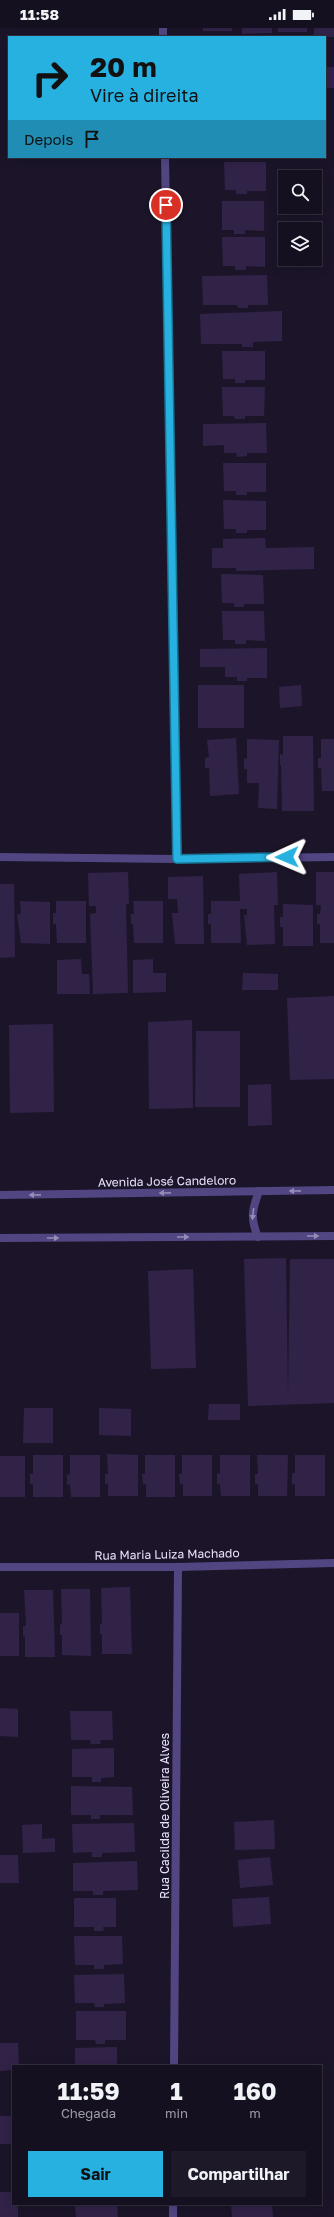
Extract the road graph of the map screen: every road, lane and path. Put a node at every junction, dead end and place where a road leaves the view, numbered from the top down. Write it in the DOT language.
graph roads {
  1 [pos="165,158"];
  2 [pos="334,857"];
  3 [pos="0,858"];
  4 [pos="177,859"];
  5 [pos="334,1190"];
  6 [pos="259,1191"];
  7 [pos="0,1195"];
  8 [pos="258,1236"];
  9 [pos="334,1236"];
  10 [pos="0,1238"];
  11 [pos="334,1563"];
  12 [pos="0,1567"];
  13 [pos="178,1567"];
  14 [pos="174,2065"];
  15 [pos="173,2205"];
  16 [pos="173,2217"];
  1 -- 4 [label="street"];
  2 -- 4 [label="street"];
  3 -- 4 [label="street"];
  5 -- 6 [label="street, Avenida José Candeloro, one-way"];
  6 -- 7 [label="street, Avenida José Candeloro, one-way"];
  6 -- 8 [label="street, one-way"];
  8 -- 9 [label="street, one-way"];
  10 -- 8 [label="street, one-way"];
  11 -- 13 [label="street, Rua Maria Luiza Machado"];
  12 -- 13 [label="street, Rua Maria Luiza Machado"];
  13 -- 14 [label="street, Rua Cacilda de Oliveira Alves"];
  15 -- 16 [label="street"];
}
